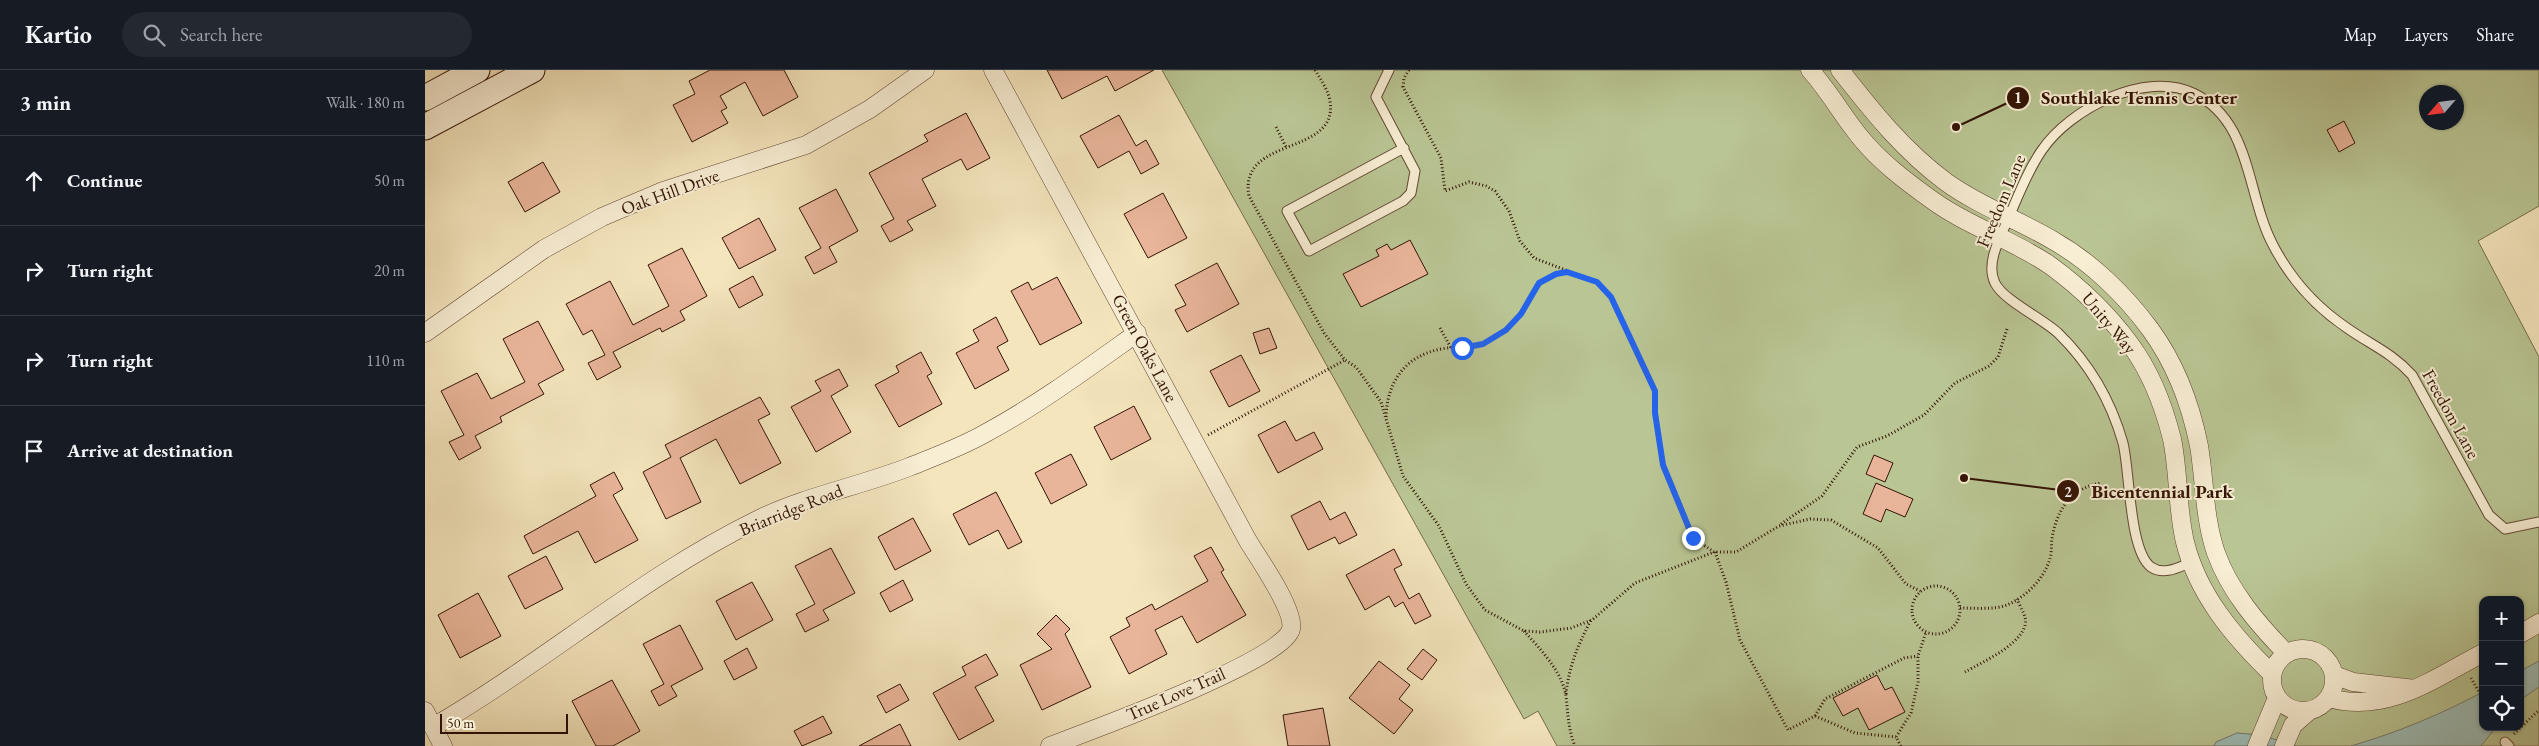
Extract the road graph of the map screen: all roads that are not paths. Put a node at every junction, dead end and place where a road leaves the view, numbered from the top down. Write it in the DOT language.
graph roads {
  1 [pos="477,70"];
  2 [pos="532,70"];
  3 [pos="925,70"];
  4 [pos="993,70"];
  5 [pos="1389,70"];
  6 [pos="1810,70"];
  7 [pos="1840,70"];
  8 [pos="425,98"];
  9 [pos="425,127"];
  10 [pos="1404,148"];
  11 [pos="2009,217"];
  12 [pos="1999,239"];
  13 [pos="425,333"];
  14 [pos="1137,333"];
  15 [pos="2539,522"];
  16 [pos="2192,562"];
  17 [pos="2539,623"];
  18 [pos="1292,628"];
  19 [pos="2524,632"];
  20 [pos="2286,654"];
  21 [pos="2479,655"];
  22 [pos="2272,674"];
  23 [pos="2334,675"];
  24 [pos="2415,689"];
  25 [pos="2277,698"];
  26 [pos="2329,698"];
  27 [pos="425,711"];
  28 [pos="2309,711"];
  29 [pos="433,727"];
  30 [pos="2260,739"];
  31 [pos="2285,743"];
  32 [pos="443,746"];
  33 [pos="1050,746"];
  1 -- 8 [label="main road"];
  2 -- 9 [label="main road"];
  3 -- 13 [label="street, Oak Hill Drive"];
  4 -- 14 [label="street, Green Oaks Lane"];
  5 -- 10 [label="lane"];
  6 -- 12 [label="street, Unity Way"];
  7 -- 11 [label="street, Unity Way"];
  10 -- 10 [label="lane"];
  11 -- 12 [label="lane, Freedom Lane"];
  11 -- 15 [label="lane, Freedom Lane"];
  11 -- 20 [label="street, Unity Way"];
  12 -- 16 [label="street, Unity Way"];
  12 -- 16 [label="lane, Freedom Lane"];
  14 -- 18 [label="street, Green Oaks Lane"];
  14 -- 29 [label="street, Briarridge Road"];
  16 -- 22 [label="street, Unity Way"];
  17 -- 19 [label="street"];
  18 -- 33 [label="street, True Love Trail"];
  20 -- 22 [label="street"];
  20 -- 23 [label="street"];
  21 -- 24 [label="street"];
  22 -- 25 [label="street"];
  23 -- 24 [label="street"];
  23 -- 26 [label="street"];
  24 -- 26 [label="street"];
  25 -- 28 [label="street"];
  25 -- 30 [label="street"];
  26 -- 28 [label="street"];
  27 -- 29 [label="street"];
  28 -- 31 [label="street"];
  29 -- 32 [label="street"];
}
